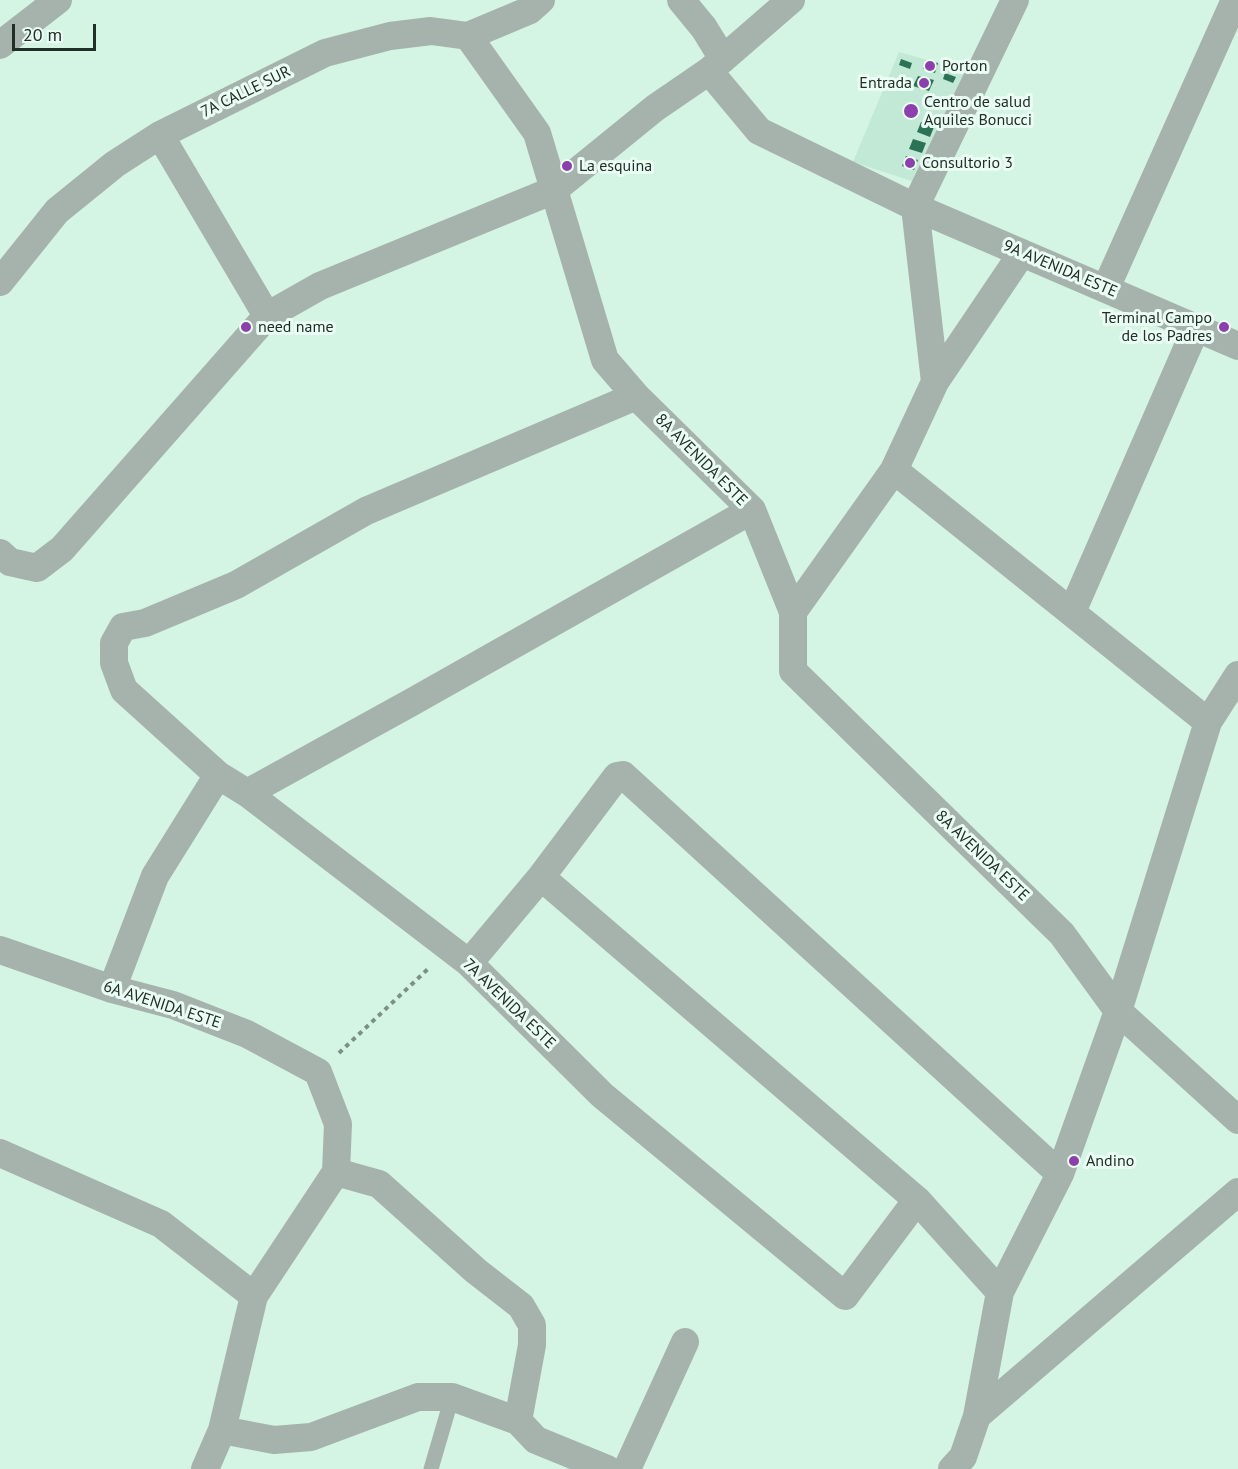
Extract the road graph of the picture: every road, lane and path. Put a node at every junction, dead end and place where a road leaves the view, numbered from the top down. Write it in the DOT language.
graph roads {
  1 [pos="58,0"];
  2 [pos="541,0"];
  3 [pos="681,0"];
  4 [pos="791,0"];
  5 [pos="1015,0"];
  6 [pos="1235,0"];
  7 [pos="468,36"];
  8 [pos="0,45"];
  9 [pos="716,65"];
  10 [pos="160,135"];
  11 [pos="554,190"];
  12 [pos="915,207"];
  13 [pos="1022,253"];
  14 [pos="0,282"];
  15 [pos="1106,288"];
  16 [pos="267,316"];
  17 [pos="1197,328"];
  18 [pos="1238,346"];
  19 [pos="935,382"];
  20 [pos="636,396"];
  21 [pos="894,470"];
  22 [pos="752,510"];
  23 [pos="0,553"];
  24 [pos="793,612"];
  25 [pos="1072,612"];
  26 [pos="1238,675"];
  27 [pos="1209,722"];
  28 [pos="218,775"];
  29 [pos="247,793"];
  30 [pos="541,877"];
  31 [pos="0,950"];
  32 [pos="459,956"];
  33 [pos="112,989"];
  34 [pos="1118,1011"];
  35 [pos="318,1072"];
  36 [pos="1238,1120"];
  37 [pos="0,1153"];
  38 [pos="336,1172"];
  39 [pos="1060,1173"];
  40 [pos="1238,1192"];
  41 [pos="916,1200"];
  42 [pos="1000,1292"];
  43 [pos="254,1296"];
  44 [pos="685,1342"];
  45 [pos="452,1397"];
  46 [pos="977,1416"];
  47 [pos="518,1421"];
  48 [pos="222,1430"];
  49 [pos="205,1469"];
  50 [pos="430,1469"];
  51 [pos="607,1469"];
  52 [pos="627,1469"];
  53 [pos="952,1469"];
  1 -- 8 [label="street"];
  2 -- 7 [label="street, 7A CALLE SUR"];
  3 -- 9 [label="street, 9A AVENIDA ESTE"];
  4 -- 9 [label="street"];
  5 -- 12 [label="street"];
  6 -- 15 [label="street"];
  7 -- 10 [label="street, 7A CALLE SUR"];
  7 -- 11 [label="street, 8A AVENIDA ESTE"];
  9 -- 11 [label="street"];
  9 -- 12 [label="street, 9A AVENIDA ESTE"];
  10 -- 14 [label="street, 7A CALLE SUR"];
  10 -- 16 [label="street"];
  11 -- 16 [label="street"];
  11 -- 20 [label="street, 8A AVENIDA ESTE"];
  12 -- 13 [label="street, 9A AVENIDA ESTE"];
  12 -- 19 [label="street"];
  13 -- 15 [label="street, 9A AVENIDA ESTE"];
  13 -- 19 [label="street"];
  15 -- 17 [label="street, 9A AVENIDA ESTE"];
  16 -- 23 [label="street"];
  17 -- 18 [label="street, 9A AVENIDA ESTE"];
  17 -- 25 [label="street"];
  19 -- 21 [label="street"];
  20 -- 22 [label="street, 8A AVENIDA ESTE"];
  20 -- 28 [label="street, 7A AVENIDA ESTE"];
  21 -- 24 [label="street"];
  21 -- 25 [label="street"];
  22 -- 24 [label="street, 8A AVENIDA ESTE"];
  22 -- 29 [label="street"];
  24 -- 34 [label="street, 8A AVENIDA ESTE"];
  25 -- 27 [label="street"];
  26 -- 27 [label="street"];
  27 -- 34 [label="street"];
  28 -- 29 [label="street, 7A AVENIDA ESTE"];
  28 -- 33 [label="street"];
  29 -- 32 [label="street, 7A AVENIDA ESTE"];
  30 -- 32 [label="street"];
  30 -- 39 [label="street"];
  30 -- 41 [label="street"];
  31 -- 33 [label="street, 6A AVENIDA ESTE"];
  32 -- 35 [label="path"];
  32 -- 41 [label="street, 7A AVENIDA ESTE"];
  33 -- 35 [label="street, 6A AVENIDA ESTE"];
  34 -- 36 [label="street, 8A AVENIDA ESTE"];
  34 -- 39 [label="street"];
  35 -- 38 [label="street"];
  37 -- 43 [label="street"];
  38 -- 43 [label="street"];
  38 -- 47 [label="street"];
  39 -- 42 [label="street"];
  40 -- 46 [label="street"];
  41 -- 42 [label="street"];
  42 -- 46 [label="street"];
  43 -- 48 [label="street"];
  44 -- 52 [label="street"];
  45 -- 47 [label="street"];
  45 -- 48 [label="street"];
  45 -- 50 [label="lane"];
  46 -- 53 [label="street"];
  47 -- 51 [label="street"];
  48 -- 49 [label="street"];
}
